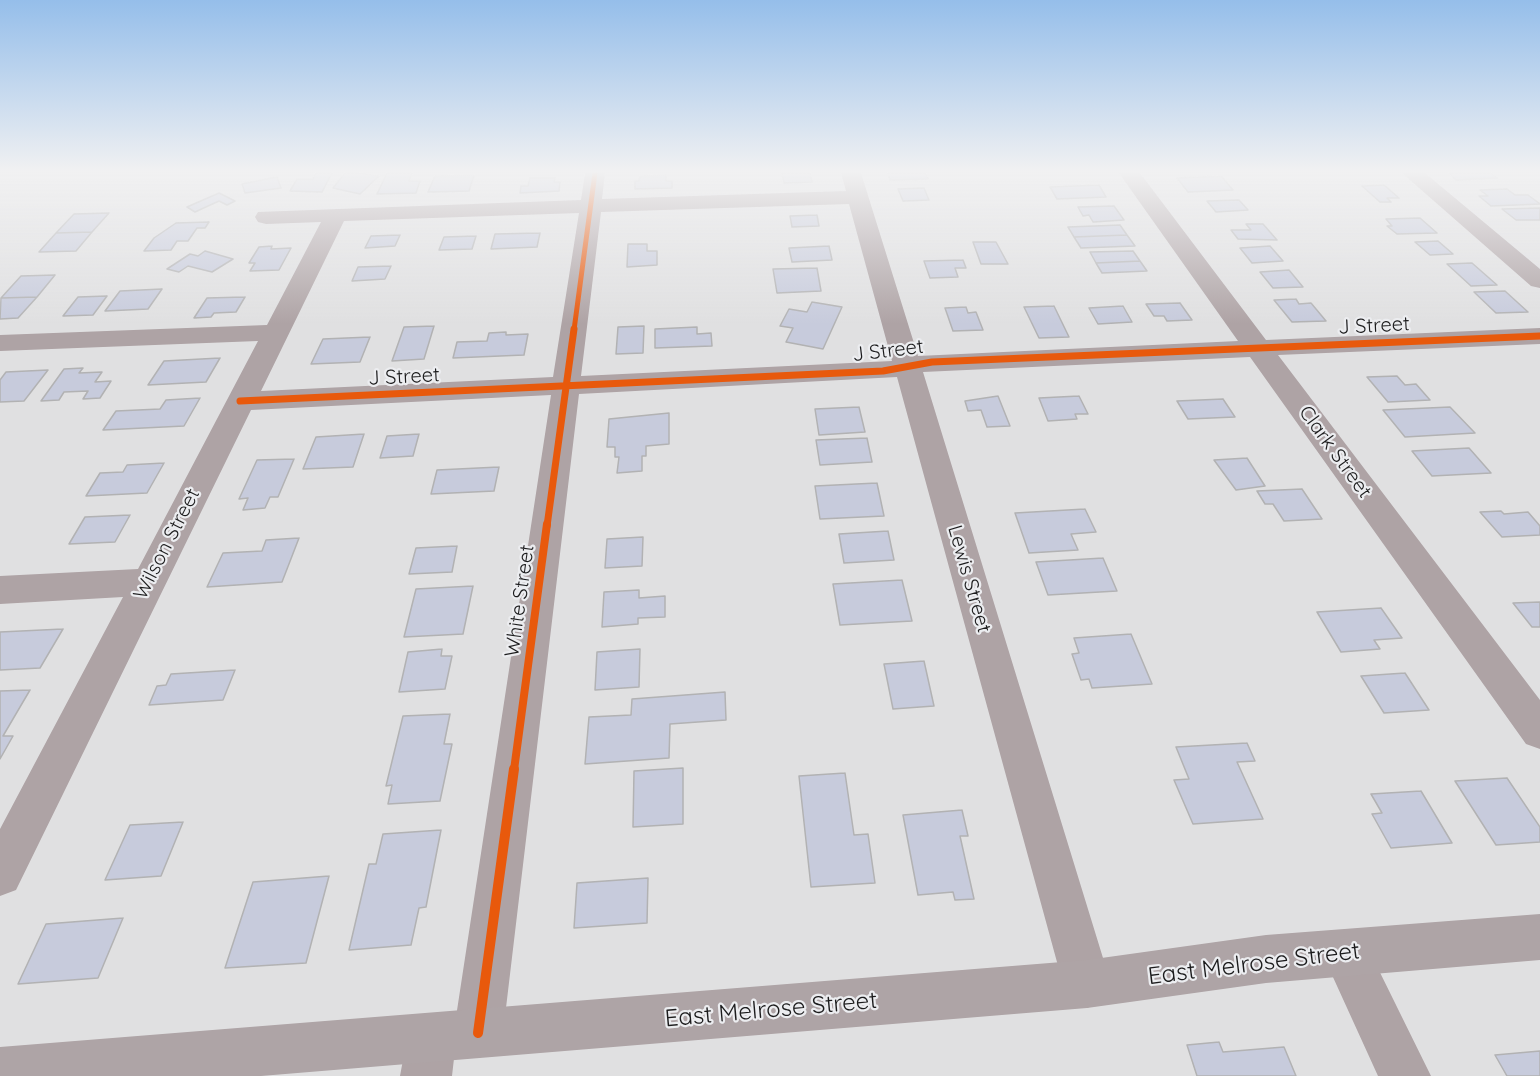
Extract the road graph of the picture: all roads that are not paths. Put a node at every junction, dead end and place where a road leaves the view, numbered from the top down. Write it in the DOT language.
graph roads {
  1 [pos="332,223"];
  2 [pos="588,223"];
  3 [pos="865,223"];
  4 [pos="1166,223"];
  5 [pos="1472,223"];
  6 [pos="1540,281"];
  7 [pos="276,332"];
  8 [pos="1540,336"];
  9 [pos="0,343"];
  10 [pos="1258,348"];
  11 [pos="907,367"];
  12 [pos="566,386"];
  13 [pos="240,401"];
  14 [pos="148,582"];
  15 [pos="0,590"];
  16 [pos="1540,731"];
  17 [pos="0,873"];
  18 [pos="1540,936"];
  19 [pos="1345,953"];
  20 [pos="1087,984"];
  21 [pos="445,1049"];
  22 [pos="0,1072"];
  23 [pos="1405,1076"];
  1 -- 7 [label="street, Wilson Street"];
  2 -- 12 [label="street, White Street"];
  3 -- 11 [label="street, Lewis Street"];
  4 -- 10 [label="street, Clark Street"];
  5 -- 6 [label="street"];
  7 -- 9 [label="street"];
  7 -- 13 [label="street, Wilson Street"];
  8 -- 10 [label="street, J Street"];
  10 -- 11 [label="street, J Street"];
  10 -- 16 [label="street, Clark Street"];
  11 -- 12 [label="street, J Street"];
  11 -- 20 [label="street, Lewis Street"];
  12 -- 13 [label="street, J Street"];
  12 -- 21 [label="street, White Street"];
  13 -- 14 [label="street, Wilson Street"];
  14 -- 15 [label="street"];
  14 -- 17 [label="street, Wilson Street"];
  18 -- 19 [label="main road, East Melrose Street"];
  19 -- 20 [label="main road, East Melrose Street"];
  19 -- 23 [label="street"];
  20 -- 21 [label="main road, East Melrose Street"];
  21 -- 22 [label="main road, East Melrose Street"];
}
